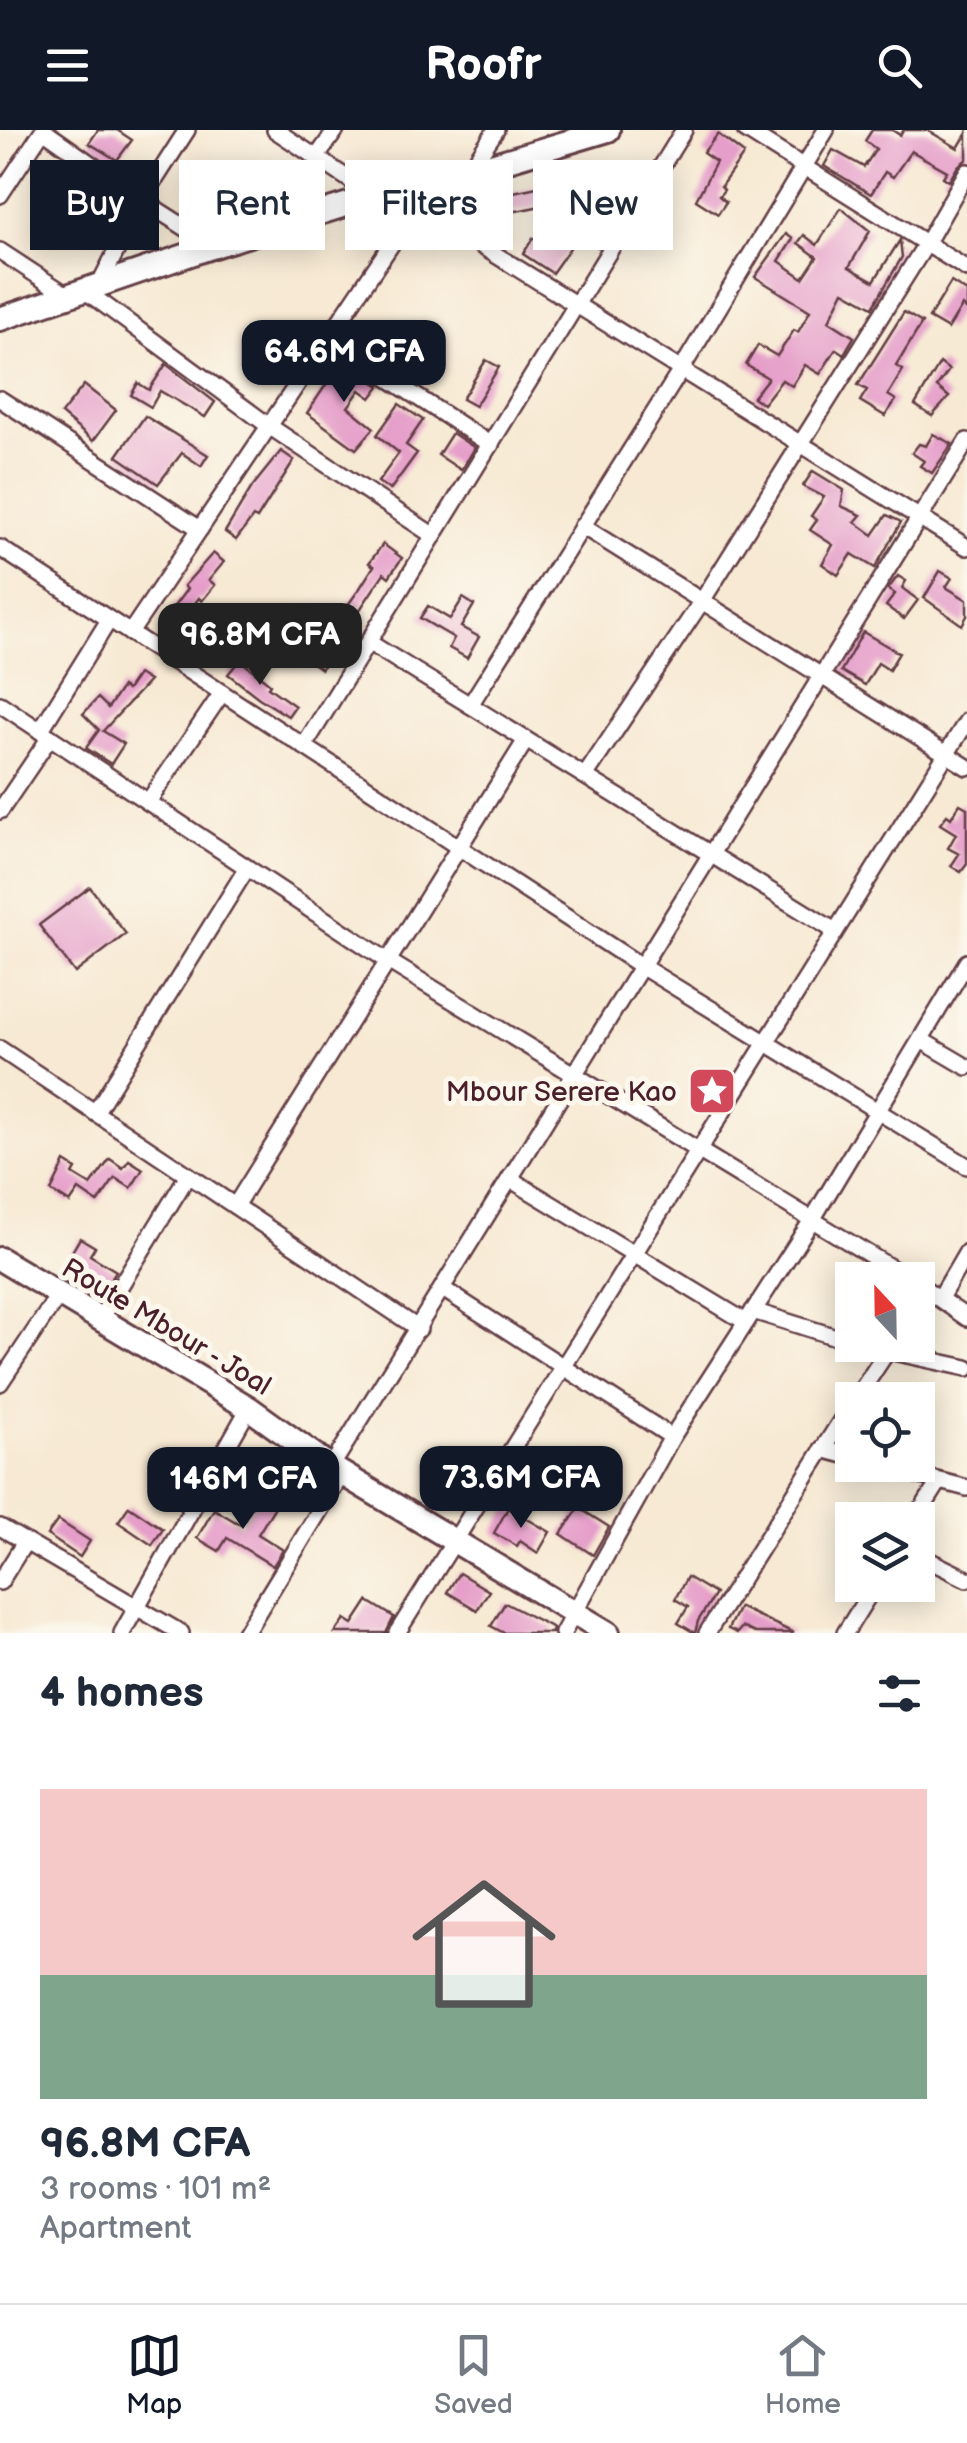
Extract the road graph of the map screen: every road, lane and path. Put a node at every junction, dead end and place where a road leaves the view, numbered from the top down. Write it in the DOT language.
graph roads {
  1 [pos="187,130"];
  2 [pos="275,130"];
  3 [pos="336,130"];
  4 [pos="496,130"];
  5 [pos="608,130"];
  6 [pos="684,130"];
  7 [pos="745,130"];
  8 [pos="826,130"];
  9 [pos="316,158"];
  10 [pos="85,160"];
  11 [pos="476,160"];
  12 [pos="508,160"];
  13 [pos="804,168"];
  14 [pos="967,172"];
  15 [pos="159,174"];
  16 [pos="345,177"];
  17 [pos="0,195"];
  18 [pos="926,244"];
  19 [pos="111,250"];
  20 [pos="203,250"];
  21 [pos="387,250"];
  22 [pos="488,250"];
  23 [pos="0,251"];
  24 [pos="967,270"];
  25 [pos="85,292"];
  26 [pos="577,305"];
  27 [pos="0,319"];
  28 [pos="328,339"];
  29 [pos="681,370"];
  30 [pos="0,399"];
  31 [pos="269,426"];
  32 [pos="967,441"];
  33 [pos="800,443"];
  34 [pos="490,445"];
  35 [pos="920,518"];
  36 [pos="582,526"];
  37 [pos="200,529"];
  38 [pos="434,536"];
  39 [pos="967,547"];
  40 [pos="0,548"];
  41 [pos="702,601"];
  42 [pos="110,620"];
  43 [pos="130,633"];
  44 [pos="368,642"];
  45 [pos="822,675"];
  46 [pos="222,693"];
  47 [pos="0,704"];
  48 [pos="470,705"];
  49 [pos="967,721"];
  50 [pos="45,734"];
  51 [pos="526,740"];
  52 [pos="304,746"];
  53 [pos="947,753"];
  54 [pos="967,768"];
  55 [pos="585,776"];
  56 [pos="148,802"];
  57 [pos="0,811"];
  58 [pos="458,847"];
  59 [pos="711,854"];
  60 [pos="247,868"];
  61 [pos="835,931"];
  62 [pos="388,961"];
  63 [pos="967,962"];
  64 [pos="641,966"];
  65 [pos="921,1040"];
  66 [pos="766,1042"];
  67 [pos="0,1049"];
  68 [pos="967,1067"];
  69 [pos="575,1075"];
  70 [pos="879,1112"];
  71 [pos="95,1113"];
  72 [pos="698,1150"];
  73 [pos="967,1166"];
  74 [pos="188,1174"];
  75 [pos="510,1179"];
  76 [pos="235,1206"];
  77 [pos="812,1220"];
  78 [pos="967,1252"];
  79 [pos="634,1254"];
  80 [pos="0,1260"];
  81 [pos="881,1262"];
  82 [pos="444,1289"];
  83 [pos="935,1295"];
  84 [pos="58,1296"];
  85 [pos="940,1298"];
  86 [pos="750,1316"];
  87 [pos="967,1318"];
  88 [pos="100,1319"];
  89 [pos="418,1329"];
  90 [pos="835,1338"];
  91 [pos="935,1362"];
  92 [pos="563,1366"];
  93 [pos="967,1368"];
  94 [pos="0,1384"];
  95 [pos="249,1408"];
  96 [pos="835,1430"];
  97 [pos="672,1437"];
  98 [pos="822,1449"];
  99 [pos="835,1453"];
  100 [pos="336,1470"];
  101 [pos="935,1481"];
  102 [pos="939,1482"];
  103 [pos="967,1488"];
  104 [pos="926,1502"];
  105 [pos="0,1527"];
  106 [pos="454,1541"];
  107 [pos="24,1542"];
  108 [pos="935,1563"];
  109 [pos="967,1579"];
  110 [pos="0,1582"];
  111 [pos="864,1602"];
  112 [pos="137,1609"];
  113 [pos="569,1623"];
  114 [pos="122,1633"];
  115 [pos="181,1633"];
  116 [pos="245,1633"];
  117 [pos="397,1633"];
  118 [pos="608,1633"];
  119 [pos="707,1633"];
  120 [pos="845,1633"];
  1 -- 15 [label="street"];
  2 -- 9 [label="street"];
  3 -- 9 [label="street"];
  4 -- 11 [label="street"];
  5 -- 12 [label="main road"];
  6 -- 26 [label="street"];
  7 -- 13 [label="street"];
  8 -- 13 [label="street"];
  9 -- 16 [label="street"];
  10 -- 17 [label="street"];
  13 -- 18 [label="street"];
  13 -- 29 [label="street"];
  14 -- 18 [label="street"];
  18 -- 24 [label="street"];
  18 -- 33 [label="street"];
  19 -- 25 [label="street"];
  20 -- 25 [label="main road"];
  21 -- 28 [label="street"];
  22 -- 26 [label="street"];
  23 -- 25 [label="street"];
  25 -- 27 [label="main road"];
  25 -- 31 [label="street"];
  26 -- 29 [label="street"];
  26 -- 34 [label="street"];
  28 -- 31 [label="street"];
  28 -- 34 [label="street"];
  29 -- 33 [label="street"];
  29 -- 36 [label="street"];
  30 -- 37 [label="street"];
  31 -- 37 [label="street"];
  31 -- 38 [label="street"];
  32 -- 35 [label="street"];
  33 -- 35 [label="street"];
  33 -- 41 [label="street"];
  34 -- 38 [label="street"];
  35 -- 39 [label="street"];
  35 -- 45 [label="street"];
  36 -- 41 [label="street"];
  36 -- 48 [label="street"];
  37 -- 43 [label="street"];
  38 -- 44 [label="street"];
  40 -- 42 [label="street"];
  41 -- 45 [label="street"];
  41 -- 55 [label="street"];
  42 -- 43 [label="street"];
  42 -- 50 [label="street"];
  43 -- 46 [label="street"];
  44 -- 48 [label="street"];
  44 -- 52 [label="street"];
  45 -- 53 [label="street"];
  45 -- 59 [label="street"];
  46 -- 52 [label="street"];
  46 -- 56 [label="street"];
  47 -- 50 [label="street"];
  48 -- 51 [label="street"];
  49 -- 53 [label="street"];
  50 -- 56 [label="street"];
  50 -- 57 [label="street"];
  51 -- 55 [label="street"];
  51 -- 58 [label="street"];
  52 -- 58 [label="street"];
  53 -- 54 [label="street"];
  53 -- 61 [label="street"];
  55 -- 59 [label="street"];
  56 -- 60 [label="street"];
  58 -- 62 [label="street"];
  58 -- 64 [label="street"];
  59 -- 61 [label="street"];
  59 -- 64 [label="street"];
  60 -- 62 [label="street"];
  60 -- 71 [label="street"];
  61 -- 66 [label="street"];
  62 -- 69 [label="street"];
  62 -- 76 [label="street"];
  63 -- 65 [label="street"];
  64 -- 66 [label="street"];
  64 -- 69 [label="street"];
  65 -- 68 [label="street"];
  65 -- 70 [label="street"];
  66 -- 70 [label="street"];
  66 -- 72 [label="street"];
  67 -- 71 [label="street"];
  69 -- 72 [label="street"];
  69 -- 75 [label="street"];
  70 -- 73 [label="street"];
  70 -- 77 [label="street"];
  71 -- 74 [label="street"];
  72 -- 77 [label="street"];
  72 -- 79 [label="street"];
  74 -- 76 [label="street"];
  74 -- 88 [label="street"];
  75 -- 79 [label="street"];
  75 -- 82 [label="street"];
  76 -- 89 [label="street"];
  77 -- 81 [label="street"];
  77 -- 86 [label="street"];
  78 -- 85 [label="street"];
  79 -- 86 [label="street"];
  79 -- 92 [label="street"];
  80 -- 84 [label="main road, Route Mbour - Joal"];
  82 -- 89 [label="street"];
  82 -- 92 [label="street"];
  83 -- 85 [label="street"];
  84 -- 88 [label="main road, Route Mbour - Joal"];
  84 -- 94 [label="street"];
  85 -- 87 [label="street"];
  86 -- 90 [label="street"];
  86 -- 97 [label="street"];
  88 -- 95 [label="main road, Route Mbour - Joal"];
  89 -- 100 [label="street"];
  91 -- 93 [label="street"];
  92 -- 97 [label="street"];
  92 -- 106 [label="street"];
  95 -- 100 [label="main road, Route Mbour - Joal"];
  95 -- 112 [label="street"];
  96 -- 98 [label="street"];
  97 -- 113 [label="street"];
  98 -- 99 [label="street"];
  98 -- 119 [label="street"];
  100 -- 106 [label="main road, Route Mbour - Joal"];
  100 -- 116 [label="street"];
  101 -- 102 [label="street"];
  102 -- 103 [label="street"];
  102 -- 104 [label="street"];
  105 -- 107 [label="street"];
  106 -- 113 [label="main road, Route Mbour - Joal"];
  106 -- 117 [label="street"];
  107 -- 110 [label="street"];
  107 -- 112 [label="street"];
  108 -- 109 [label="street"];
  111 -- 120 [label="street"];
  112 -- 114 [label="street"];
  112 -- 115 [label="street"];
  113 -- 118 [label="main road, Route Mbour - Joal"];
}
